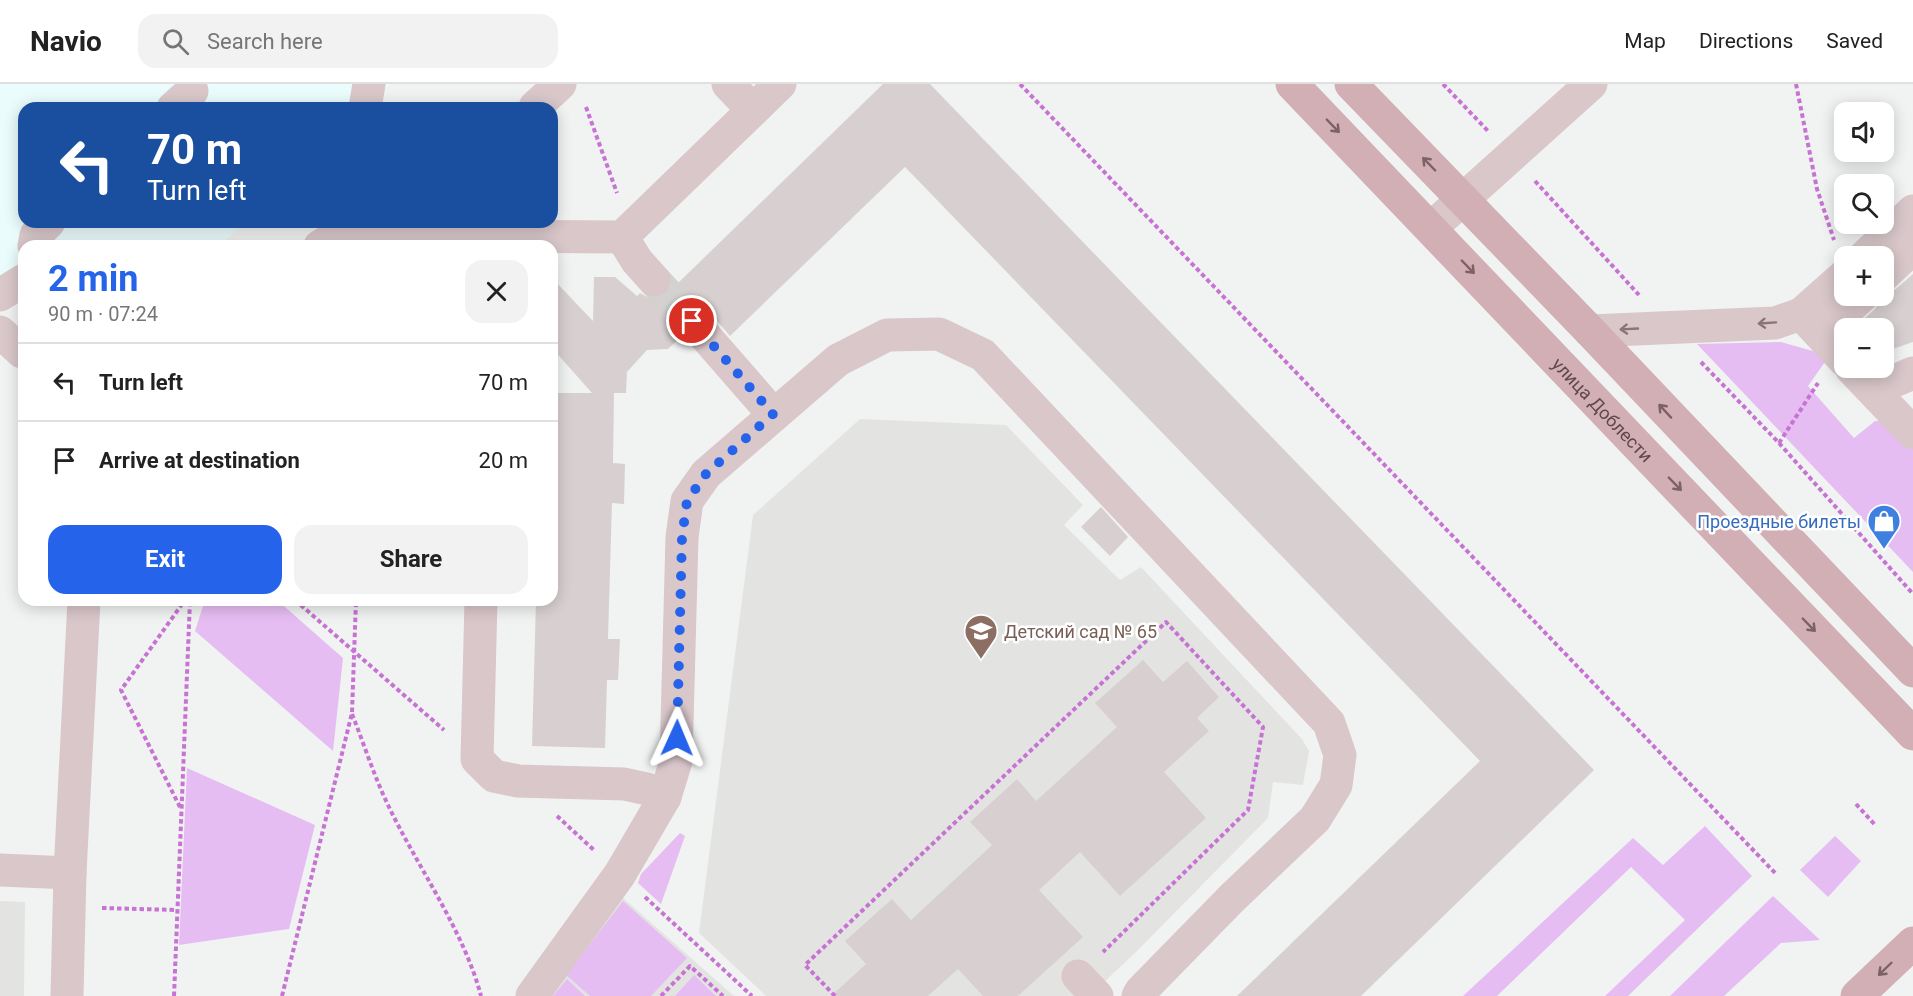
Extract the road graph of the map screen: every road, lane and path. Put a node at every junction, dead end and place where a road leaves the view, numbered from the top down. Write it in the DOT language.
graph roads {
  1 [pos="369,84"];
  2 [pos="560,84"];
  3 [pos="728,84"];
  4 [pos="780,84"];
  5 [pos="1020,84"];
  6 [pos="1292,84"];
  7 [pos="1351,84"];
  8 [pos="1591,84"];
  9 [pos="1796,84"];
  10 [pos="366,102"];
  11 [pos="540,102"];
  12 [pos="586,106"];
  13 [pos="753,110"];
  14 [pos="1462,199"];
  15 [pos="1913,212"];
  16 [pos="1431,228"];
  17 [pos="626,233"];
  18 [pos="334,234"];
  19 [pos="438,240"];
  20 [pos="476,240"];
  21 [pos="1835,241"];
  22 [pos="1876,246"];
  23 [pos="1913,248"];
  24 [pos="1894,266"];
  25 [pos="654,280"];
  26 [pos="18,284"];
  27 [pos="0,295"];
  28 [pos="692,321"];
  29 [pos="1590,331"];
  30 [pos="1834,350"];
  31 [pos="1836,378"];
  32 [pos="1868,378"];
  33 [pos="1874,378"];
  34 [pos="1913,413"];
  35 [pos="773,414"];
  36 [pos="1913,433"];
  37 [pos="1779,443"];
  38 [pos="84,606"];
  39 [pos="184,606"];
  40 [pos="188,606"];
  41 [pos="302,606"];
  42 [pos="356,606"];
  43 [pos="481,606"];
  44 [pos="353,651"];
  45 [pos="1912,662"];
  46 [pos="352,713"];
  47 [pos="446,732"];
  48 [pos="1913,734"];
  49 [pos="665,797"];
  50 [pos="1856,804"];
  51 [pos="181,808"];
  52 [pos="1876,826"];
  53 [pos="0,870"];
  54 [pos="70,873"];
  55 [pos="1777,875"];
  56 [pos="93,908"];
  57 [pos="176,910"];
  58 [pos="1913,943"];
  59 [pos="1087,986"];
  60 [pos="656,991"];
  61 [pos="67,996"];
  62 [pos="174,996"];
  63 [pos="282,996"];
  64 [pos="481,996"];
  65 [pos="532,996"];
  66 [pos="661,996"];
  67 [pos="723,996"];
  68 [pos="835,996"];
  69 [pos="1138,996"];
  70 [pos="1857,996"];
  1 -- 10 [label="lane"];
  2 -- 11 [label="lane"];
  3 -- 13 [label="lane"];
  4 -- 13 [label="lane"];
  5 -- 55 [label="path"];
  6 -- 16 [label="main road, улица Доблести, one-way"];
  14 -- 7 [label="main road, one-way"];
  8 -- 14 [label="lane"];
  9 -- 21 [label="path"];
  12 -- 17 [label="path"];
  13 -- 17 [label="lane"];
  14 -- 16 [label="lane"];
  14 -- 29 [label="main road"];
  15 -- 22 [label="lane"];
  16 -- 48 [label="main road, улица Доблести, one-way"];
  17 -- 20 [label="lane"];
  17 -- 25 [label="lane"];
  18 -- 19 [label="lane"];
  23 -- 24 [label="lane"];
  26 -- 27 [label="lane"];
  28 -- 35 [label="lane"];
  30 -- 29 [label="lane, one-way"];
  45 -- 29 [label="main road, one-way"];
  31 -- 37 [label="path"];
  32 -- 36 [label="lane"];
  33 -- 34 [label="lane"];
  35 -- 49 [label="lane"];
  35 -- 69 [label="lane"];
  38 -- 54 [label="lane"];
  39 -- 51 [label="path"];
  40 -- 51 [label="path"];
  41 -- 44 [label="path"];
  42 -- 44 [label="path"];
  43 -- 49 [label="lane"];
  44 -- 46 [label="path"];
  44 -- 47 [label="path"];
  46 -- 63 [label="path"];
  46 -- 64 [label="path"];
  49 -- 65 [label="lane"];
  50 -- 52 [label="path"];
  51 -- 57 [label="path"];
  53 -- 54 [label="lane"];
  54 -- 61 [label="lane"];
  56 -- 57 [label="path"];
  57 -- 62 [label="path"];
  58 -- 70 [label="main road, one-way"];
  59 -- 68 [label="path"];
  60 -- 66 [label="path"];
  66 -- 67 [label="path"];
}
